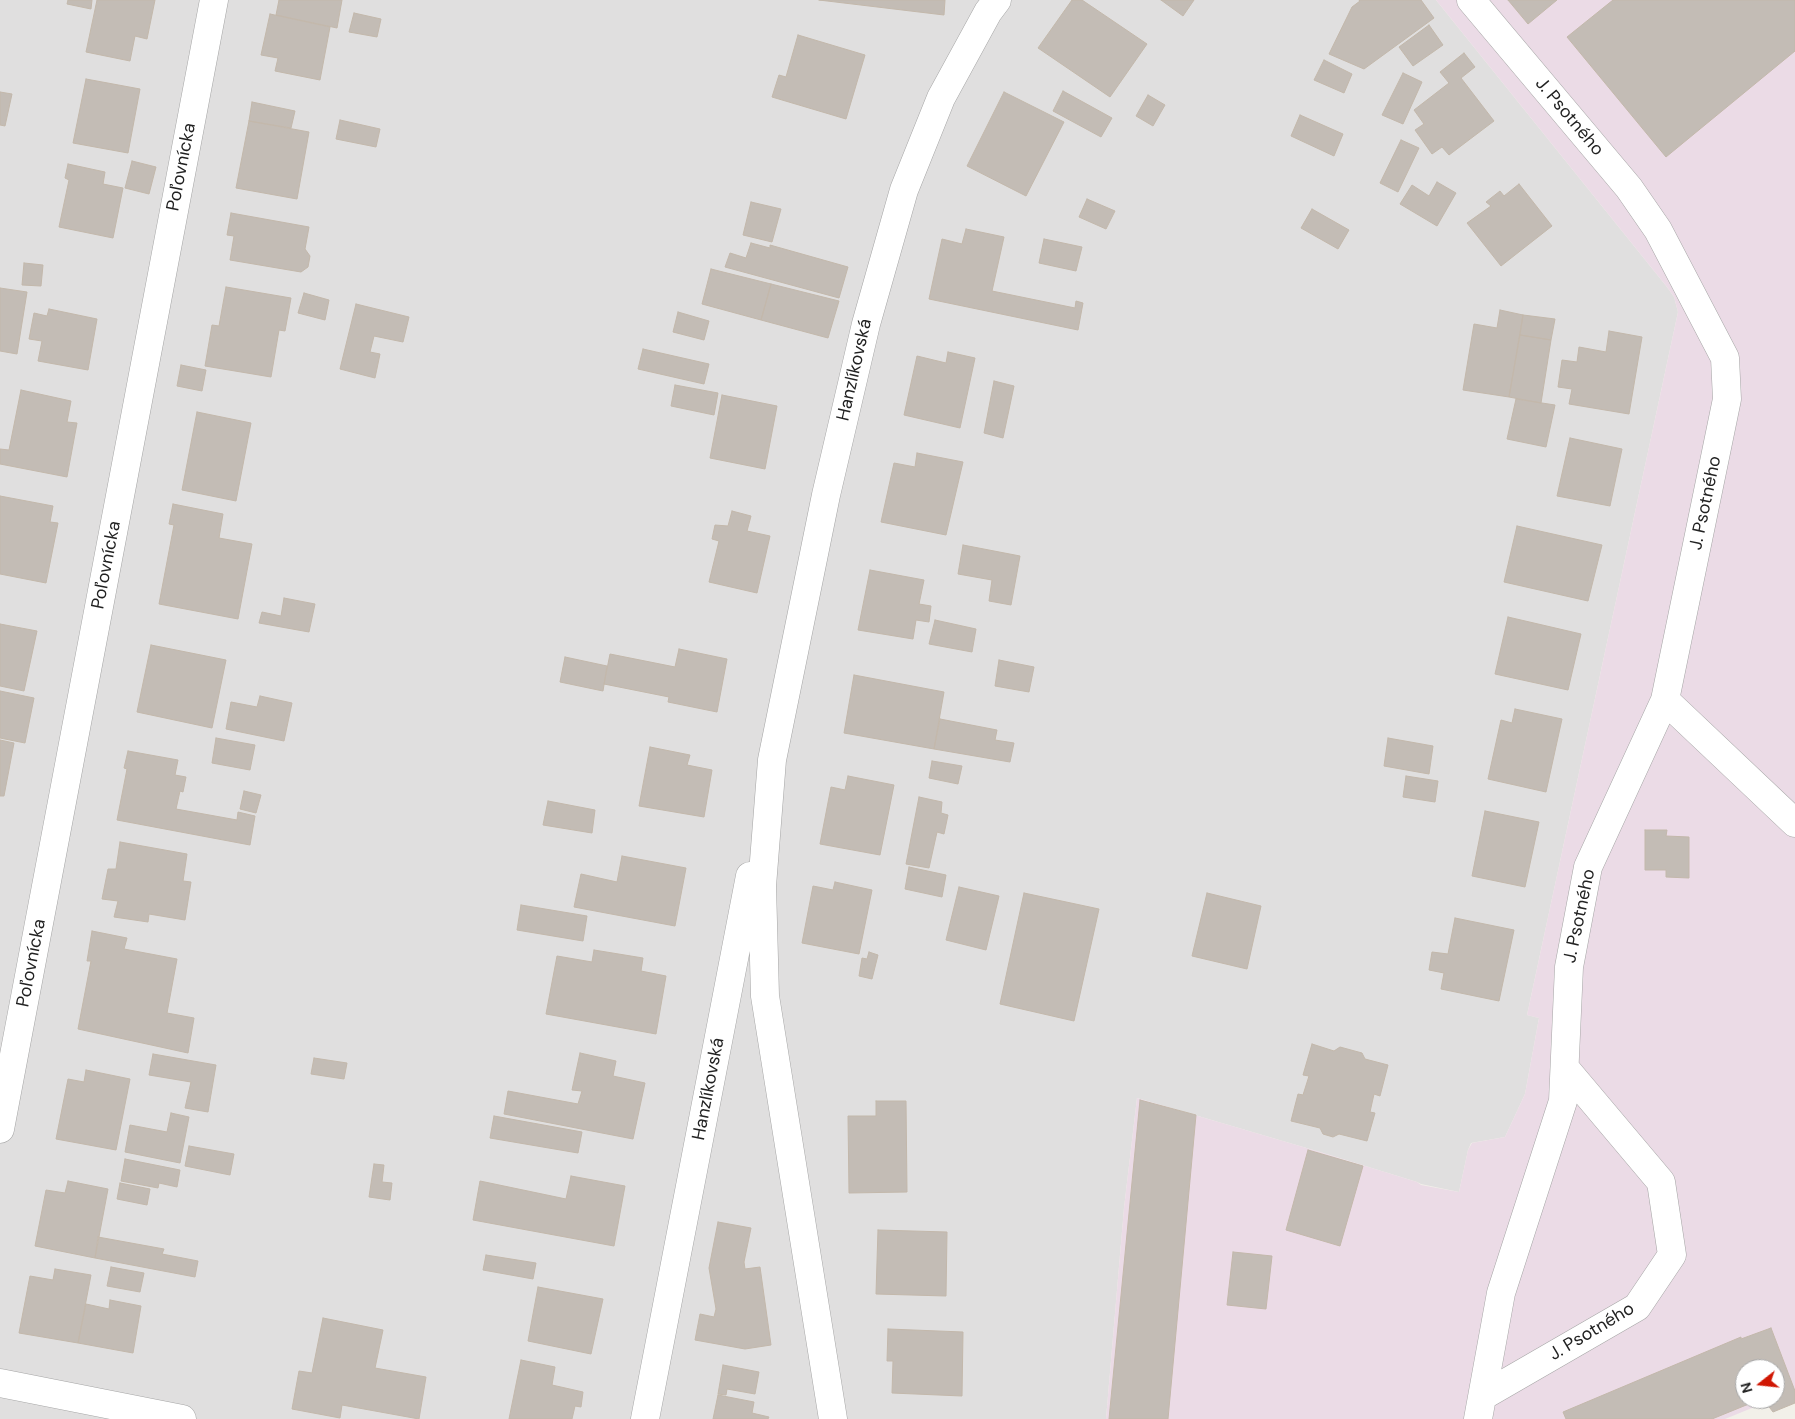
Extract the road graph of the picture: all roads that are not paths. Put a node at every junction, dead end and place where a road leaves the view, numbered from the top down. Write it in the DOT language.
graph roads {
  1 [pos="214,0"];
  2 [pos="997,0"];
  3 [pos="1472,0"];
  4 [pos="1665,700"];
  5 [pos="772,760"];
  6 [pos="1795,823"];
  7 [pos="1565,1068"];
  8 [pos="0,1129"];
  9 [pos="0,1383"];
  10 [pos="1481,1407"];
  11 [pos="182,1419"];
  12 [pos="645,1419"];
  13 [pos="833,1419"];
  1 -- 8 [label="street, Poľovnícka"];
  2 -- 5 [label="street, Hanzlíkovská"];
  3 -- 4 [label="street, J. Psotného"];
  4 -- 6 [label="street"];
  4 -- 7 [label="street, J. Psotného"];
  5 -- 12 [label="street, Hanzlíkovská"];
  5 -- 13 [label="street, Hanzlíkovská"];
  7 -- 10 [label="street, J. Psotného"];
  7 -- 10 [label="street, J. Psotného"];
  9 -- 11 [label="street"];
}
